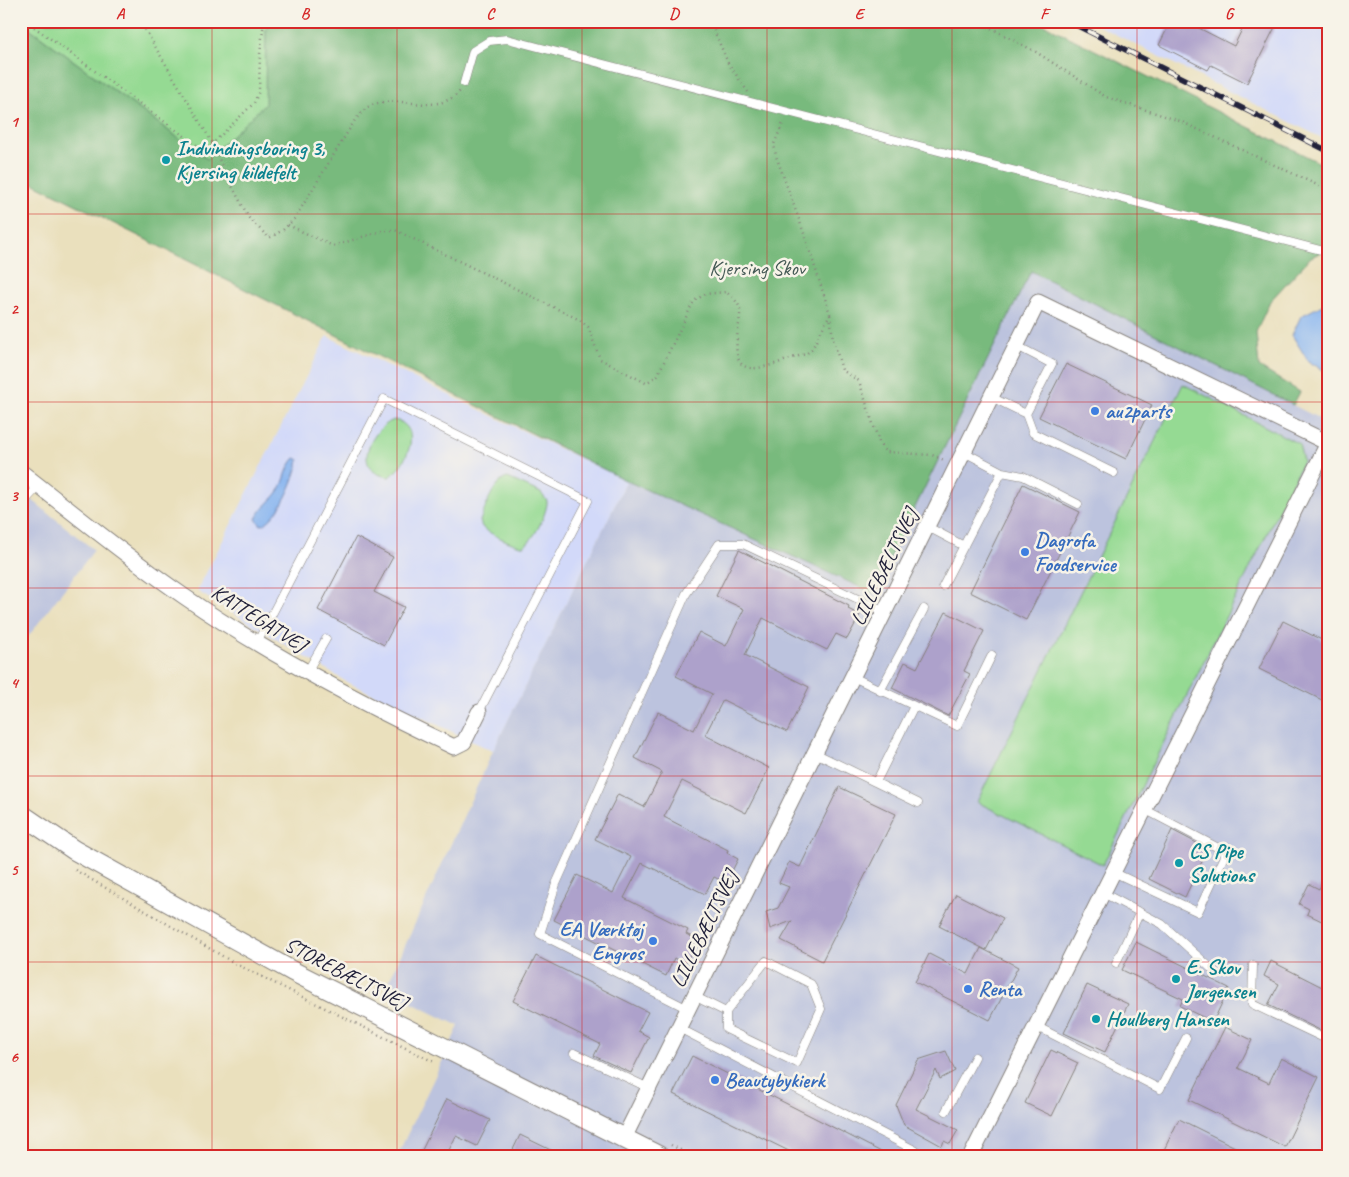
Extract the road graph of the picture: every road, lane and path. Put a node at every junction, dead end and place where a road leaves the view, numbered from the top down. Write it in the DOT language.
graph roads {
  1 [pos="26,21"];
  2 [pos="140,21"];
  3 [pos="264,21"];
  4 [pos="710,21"];
  5 [pos="978,21"];
  6 [pos="464,83"];
  7 [pos="757,104"];
  8 [pos="788,112"];
  9 [pos="213,144"];
  10 [pos="1328,190"];
  11 [pos="288,225"];
  12 [pos="1328,252"];
  13 [pos="830,314"];
  14 [pos="1017,346"];
  15 [pos="991,397"];
  16 [pos="1026,414"];
  17 [pos="1328,443"];
  18 [pos="961,458"];
  19 [pos="21,472"];
  20 [pos="1002,472"];
  21 [pos="1114,473"];
  22 [pos="39,486"];
  23 [pos="1078,504"];
  24 [pos="21,505"];
  25 [pos="928,526"];
  26 [pos="964,546"];
  27 [pos="943,586"];
  28 [pos="924,609"];
  29 [pos="885,612"];
  30 [pos="326,639"];
  31 [pos="257,643"];
  32 [pos="992,655"];
  33 [pos="308,672"];
  34 [pos="853,677"];
  35 [pos="880,691"];
  36 [pos="913,708"];
  37 [pos="479,712"];
  38 [pos="815,753"];
  39 [pos="876,782"];
  40 [pos="918,803"];
  41 [pos="1144,809"];
  42 [pos="21,814"];
  43 [pos="1113,872"];
  44 [pos="1102,893"];
  45 [pos="1140,912"];
  46 [pos="1116,963"];
  47 [pos="1253,965"];
  48 [pos="1213,970"];
  49 [pos="691,1003"];
  50 [pos="726,1012"];
  51 [pos="1036,1026"];
  52 [pos="679,1028"];
  53 [pos="1186,1038"];
  54 [pos="1328,1040"];
  55 [pos="574,1053"];
  56 [pos="975,1057"];
  57 [pos="649,1088"];
  58 [pos="946,1111"];
  59 [pos="624,1138"];
  60 [pos="659,1156"];
  61 [pos="926,1156"];
  62 [pos="971,1156"];
  1 -- 9 [label="path"];
  2 -- 9 [label="path"];
  3 -- 9 [label="path"];
  4 -- 7 [label="path"];
  5 -- 10 [label="path"];
  6 -- 7 [label="lane"];
  6 -- 11 [label="path"];
  7 -- 8 [label="lane"];
  8 -- 12 [label="lane"];
  8 -- 13 [label="path"];
  9 -- 11 [label="path"];
  11 -- 13 [label="path"];
  13 -- 18 [label="path"];
  14 -- 15 [label="street, LILLEBÆLTSVEJ"];
  14 -- 16 [label="lane"];
  14 -- 17 [label="street, LILLEBÆLTSVEJ"];
  15 -- 16 [label="lane"];
  15 -- 18 [label="street, LILLEBÆLTSVEJ"];
  16 -- 21 [label="lane"];
  17 -- 41 [label="street, LILLEBÆLTSVEJ"];
  18 -- 20 [label="lane"];
  18 -- 25 [label="street, LILLEBÆLTSVEJ"];
  19 -- 22 [label="street, KATTEGATVEJ"];
  20 -- 23 [label="lane"];
  20 -- 26 [label="lane"];
  22 -- 24 [label="lane"];
  22 -- 31 [label="street, KATTEGATVEJ"];
  25 -- 26 [label="lane"];
  25 -- 29 [label="street, LILLEBÆLTSVEJ"];
  26 -- 27 [label="lane"];
  28 -- 35 [label="lane"];
  29 -- 34 [label="street, LILLEBÆLTSVEJ"];
  29 -- 49 [label="lane"];
  30 -- 33 [label="lane"];
  31 -- 33 [label="street, KATTEGATVEJ"];
  31 -- 37 [label="lane"];
  32 -- 36 [label="lane"];
  33 -- 37 [label="street, KATTEGATVEJ"];
  34 -- 35 [label="lane"];
  34 -- 38 [label="street, LILLEBÆLTSVEJ"];
  35 -- 36 [label="lane"];
  36 -- 39 [label="lane"];
  38 -- 39 [label="lane"];
  38 -- 49 [label="street, LILLEBÆLTSVEJ"];
  39 -- 40 [label="lane"];
  41 -- 43 [label="street, LILLEBÆLTSVEJ"];
  41 -- 43 [label="lane"];
  42 -- 59 [label="street, STOREBÆLTSVEJ"];
  43 -- 44 [label="street, LILLEBÆLTSVEJ"];
  44 -- 45 [label="lane"];
  44 -- 51 [label="street, LILLEBÆLTSVEJ"];
  45 -- 46 [label="lane"];
  45 -- 48 [label="lane"];
  47 -- 54 [label="lane"];
  49 -- 50 [label="lane"];
  49 -- 52 [label="street, LILLEBÆLTSVEJ"];
  50 -- 50 [label="lane"];
  51 -- 53 [label="lane"];
  51 -- 62 [label="street, LILLEBÆLTSVEJ"];
  52 -- 57 [label="street, LILLEBÆLTSVEJ"];
  52 -- 61 [label="lane"];
  55 -- 57 [label="lane"];
  56 -- 58 [label="lane"];
  57 -- 59 [label="street, LILLEBÆLTSVEJ"];
  59 -- 60 [label="street, STOREBÆLTSVEJ"];
}
